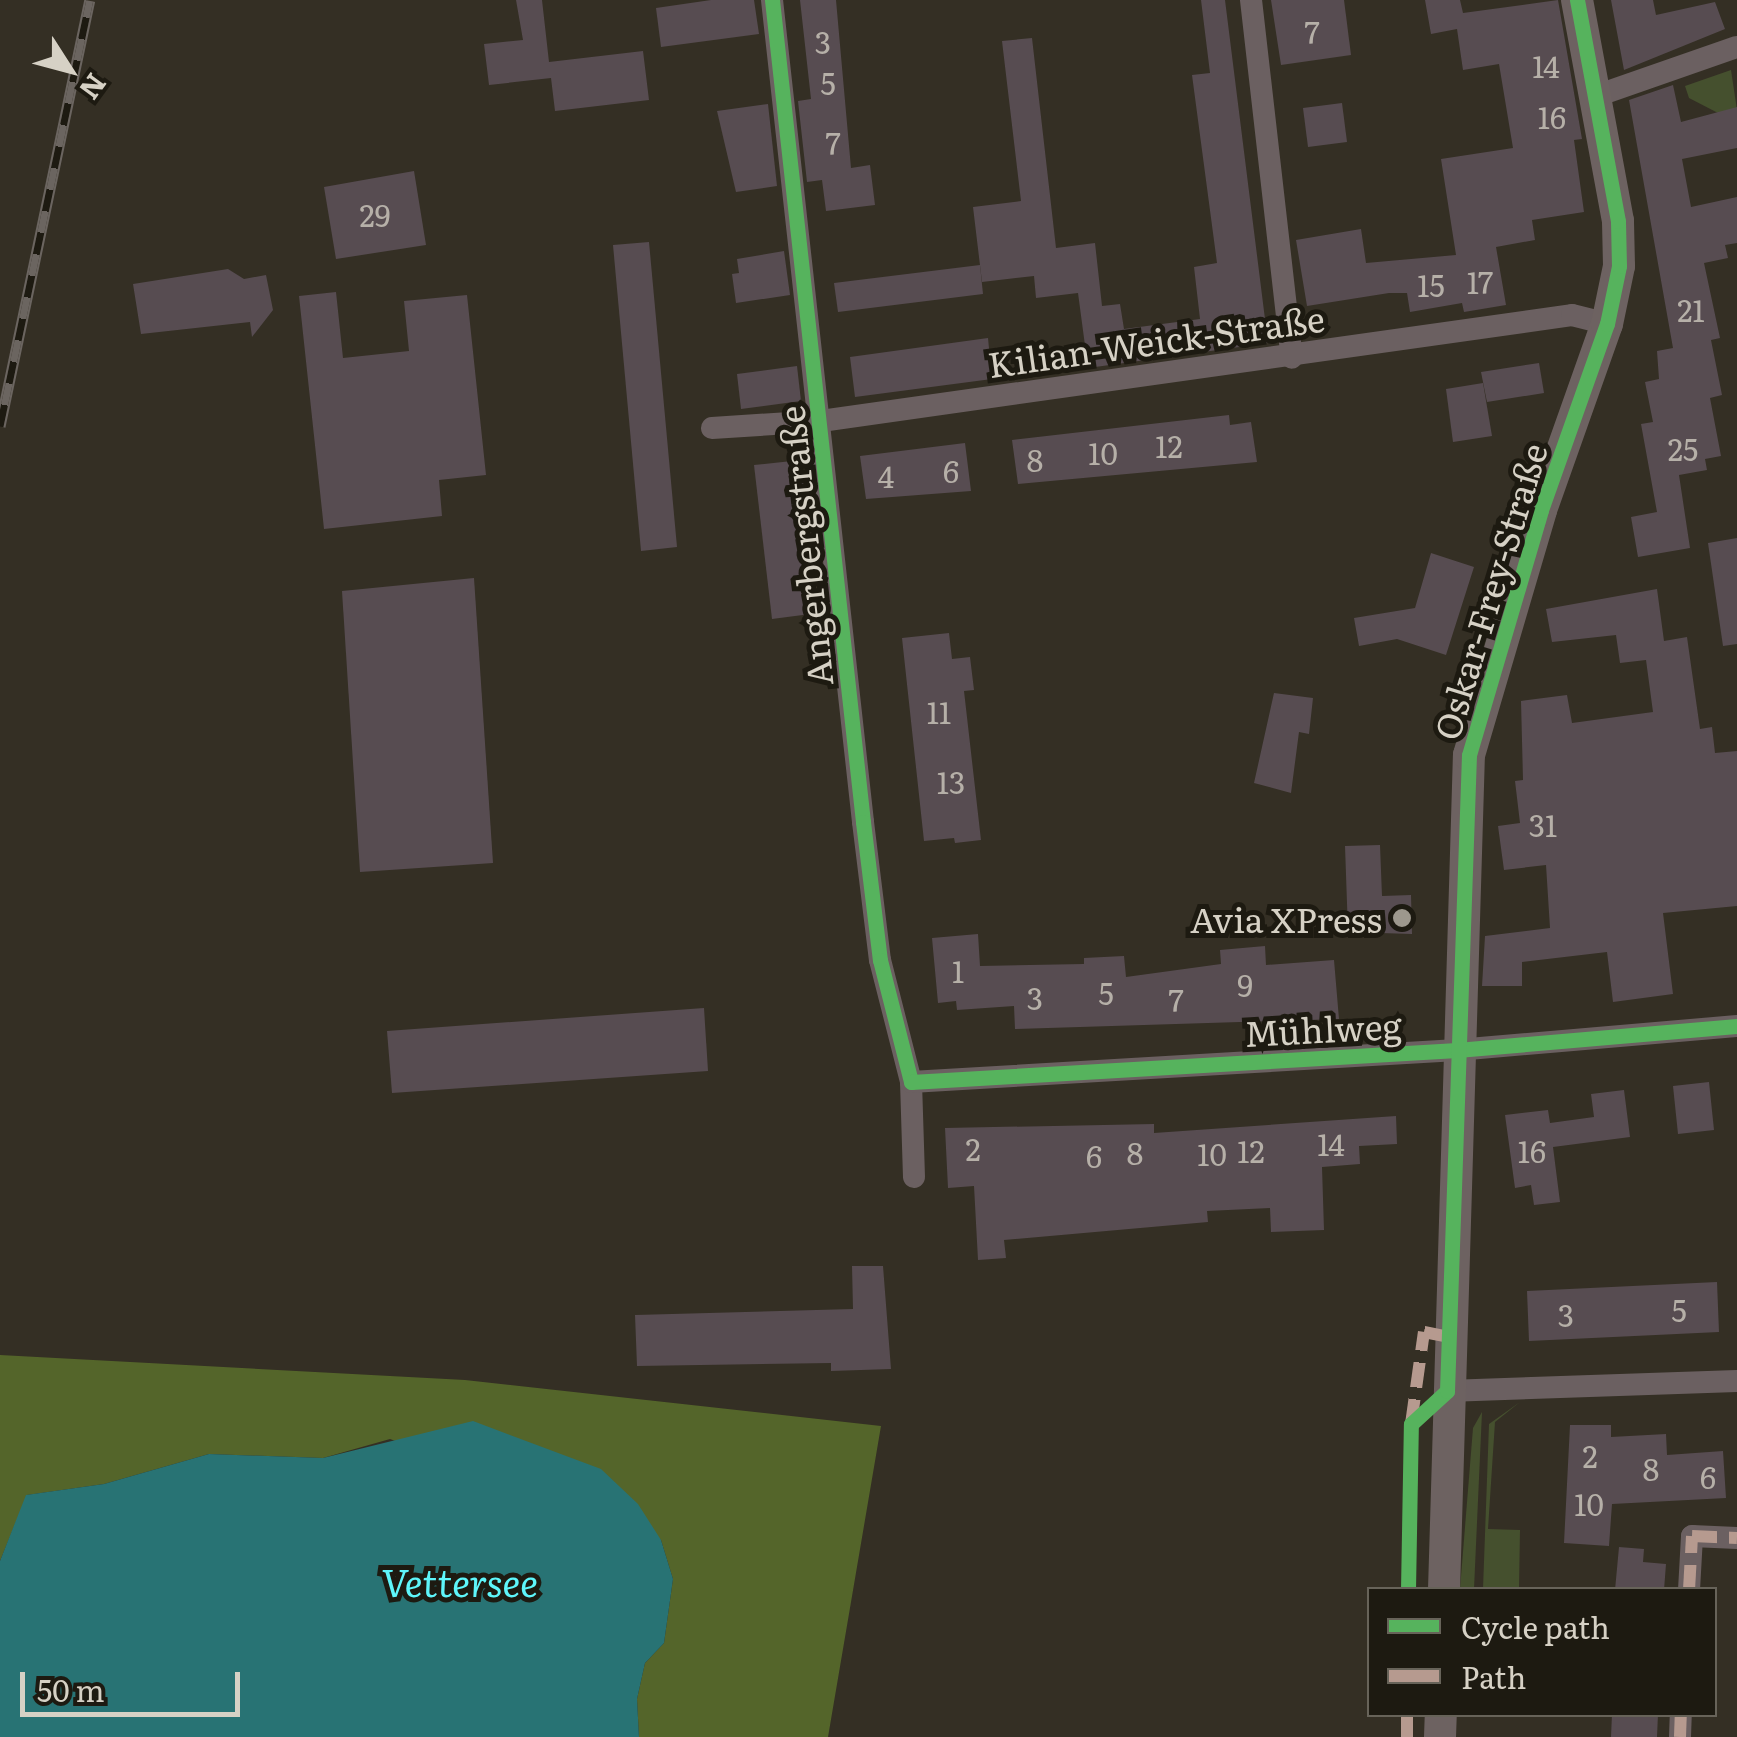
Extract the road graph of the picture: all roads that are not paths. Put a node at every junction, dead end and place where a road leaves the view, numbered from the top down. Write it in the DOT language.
graph roads {
  1 [pos="772,0"];
  2 [pos="1251,0"];
  3 [pos="1577,0"];
  4 [pos="1737,47"];
  5 [pos="1596,96"];
  6 [pos="1607,324"];
  7 [pos="1292,358"];
  8 [pos="821,421"];
  9 [pos="712,428"];
  10 [pos="1737,1026"];
  11 [pos="1456,1050"];
  12 [pos="911,1082"];
  13 [pos="914,1176"];
  14 [pos="1737,1381"];
  15 [pos="1447,1391"];
  16 [pos="1737,1538"];
  17 [pos="1444,1587"];
  18 [pos="1689,1587"];
  1 -- 8 [label="street, Angerbergstraße"];
  2 -- 7 [label="street"];
  3 -- 5 [label="street, Oskar-Frey-Straße"];
  4 -- 5 [label="street"];
  5 -- 6 [label="street, Oskar-Frey-Straße"];
  6 -- 7 [label="street, Kilian-Weick-Straße"];
  6 -- 11 [label="street, Oskar-Frey-Straße"];
  7 -- 8 [label="street, Kilian-Weick-Straße"];
  8 -- 9 [label="street, Kilian-Weick-Straße"];
  8 -- 12 [label="street, Angerbergstraße"];
  10 -- 11 [label="street, Mühlweg"];
  11 -- 12 [label="street, Mühlweg"];
  11 -- 15 [label="street, Oskar-Frey-Straße"];
  12 -- 13 [label="street, Angerbergstraße"];
  14 -- 15 [label="street"];
  15 -- 17 [label="street, Oskar-Frey-Straße"];
  16 -- 18 [label="street"];
}
